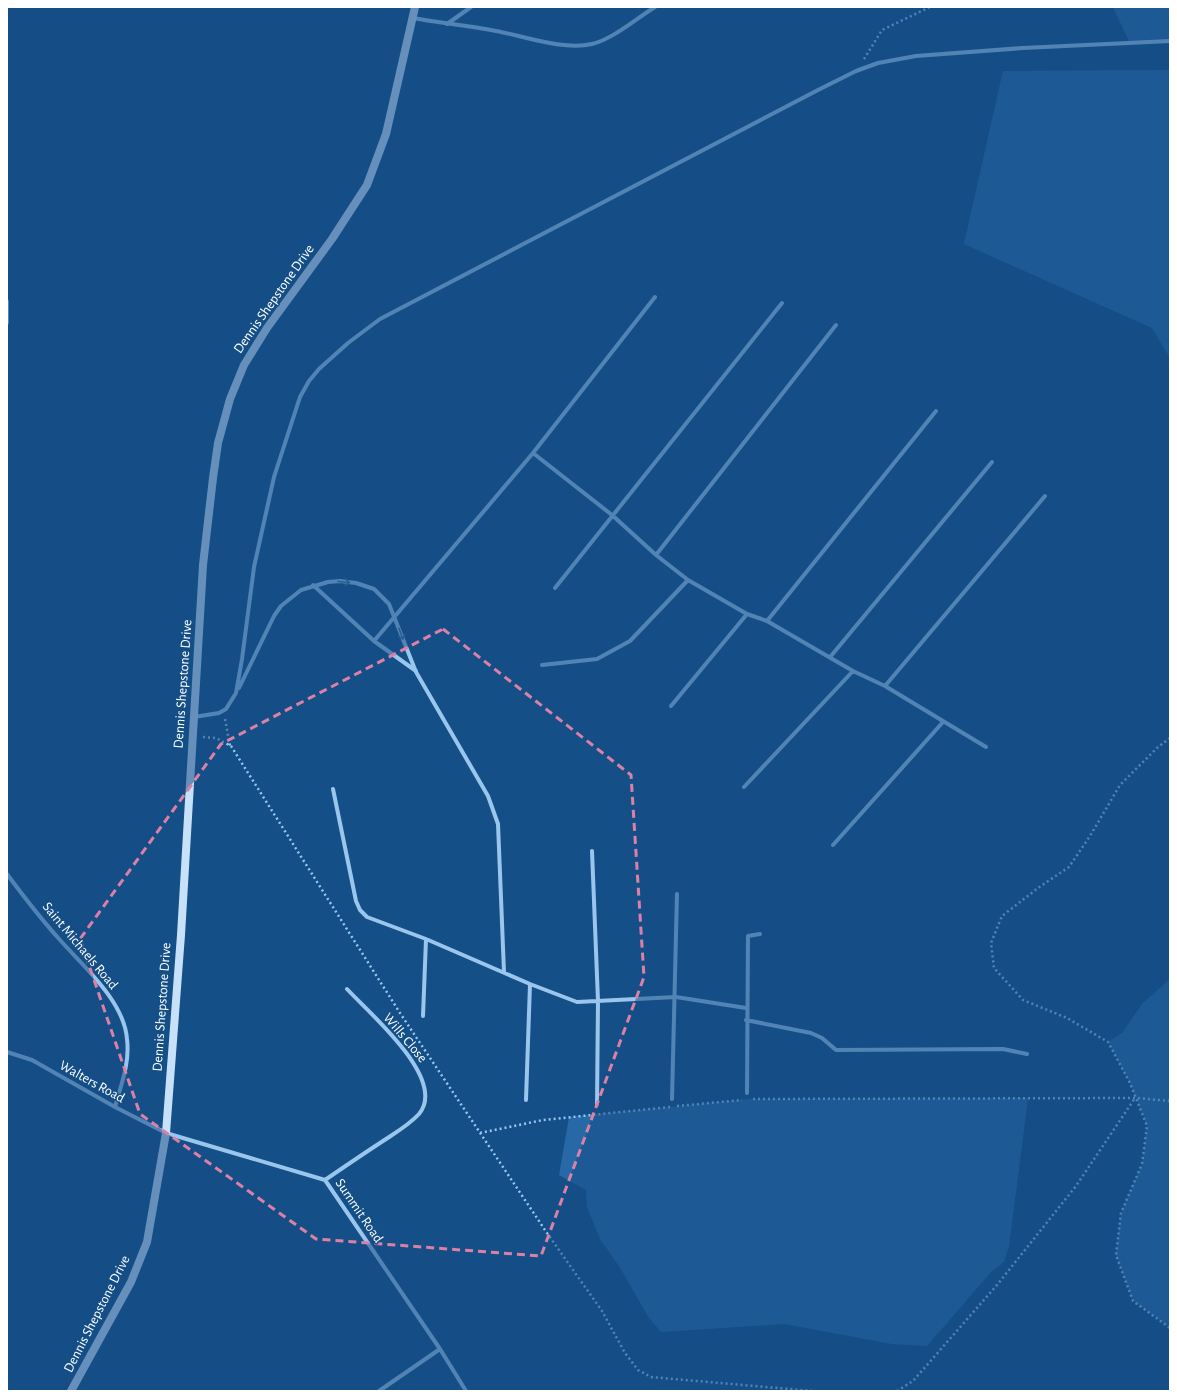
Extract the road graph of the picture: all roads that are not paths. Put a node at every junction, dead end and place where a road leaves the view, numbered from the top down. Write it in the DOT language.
graph roads {
  1 [pos="415,7"];
  2 [pos="471,7"];
  3 [pos="655,7"];
  4 [pos="413,18"];
  5 [pos="447,25"];
  6 [pos="1170,40"];
  7 [pos="655,297"];
  8 [pos="7,301"];
  9 [pos="782,303"];
  10 [pos="7,323"];
  11 [pos="836,325"];
  12 [pos="936,411"];
  13 [pos="533,453"];
  14 [pos="992,462"];
  15 [pos="1045,496"];
  16 [pos="612,515"];
  17 [pos="656,555"];
  18 [pos="688,580"];
  19 [pos="314,585"];
  20 [pos="555,588"];
  21 [pos="747,614"];
  22 [pos="396,617"];
  23 [pos="766,621"];
  24 [pos="374,641"];
  25 [pos="831,656"];
  26 [pos="542,665"];
  27 [pos="853,671"];
  28 [pos="416,672"];
  29 [pos="885,686"];
  30 [pos="236,693"];
  31 [pos="671,706"];
  32 [pos="194,718"];
  33 [pos="943,722"];
  34 [pos="986,747"];
  35 [pos="744,787"];
  36 [pos="333,788"];
  37 [pos="833,845"];
  38 [pos="592,851"];
  39 [pos="7,874"];
  40 [pos="677,894"];
  41 [pos="760,934"];
  42 [pos="426,939"];
  43 [pos="504,972"];
  44 [pos="530,984"];
  45 [pos="347,989"];
  46 [pos="676,997"];
  47 [pos="598,1001"];
  48 [pos="746,1008"];
  49 [pos="423,1016"];
  50 [pos="746,1020"];
  51 [pos="7,1052"];
  52 [pos="1026,1054"];
  53 [pos="747,1093"];
  54 [pos="672,1099"];
  55 [pos="526,1100"];
  56 [pos="597,1105"];
  57 [pos="115,1107"];
  58 [pos="166,1133"];
  59 [pos="325,1180"];
  60 [pos="440,1349"];
  61 [pos="71,1391"];
  62 [pos="379,1391"];
  63 [pos="466,1391"];
  1 -- 4 [label="street, Dennis Shepstone Drive"];
  2 -- 5 [label="street"];
  3 -- 5 [label="street"];
  4 -- 5 [label="street"];
  4 -- 32 [label="street, Dennis Shepstone Drive"];
  6 -- 30 [label="street"];
  7 -- 13 [label="street"];
  8 -- 10 [label="street"];
  9 -- 16 [label="street"];
  11 -- 17 [label="street"];
  12 -- 23 [label="street"];
  13 -- 16 [label="street"];
  13 -- 22 [label="street"];
  14 -- 25 [label="street"];
  15 -- 29 [label="street"];
  16 -- 17 [label="street"];
  16 -- 20 [label="street"];
  17 -- 18 [label="street"];
  18 -- 21 [label="street"];
  18 -- 26 [label="street"];
  19 -- 22 [label="street, one-way"];
  19 -- 24 [label="street"];
  19 -- 30 [label="street"];
  21 -- 23 [label="street"];
  21 -- 31 [label="street"];
  22 -- 24 [label="street"];
  22 -- 28 [label="street, one-way"];
  23 -- 25 [label="street"];
  24 -- 28 [label="street"];
  25 -- 27 [label="street"];
  27 -- 29 [label="street"];
  27 -- 35 [label="street"];
  28 -- 43 [label="street"];
  29 -- 33 [label="street"];
  30 -- 32 [label="street"];
  32 -- 58 [label="street, Dennis Shepstone Drive"];
  33 -- 34 [label="street"];
  33 -- 37 [label="street"];
  36 -- 42 [label="street"];
  38 -- 47 [label="street"];
  39 -- 57 [label="street, Saint Michaels Road"];
  40 -- 46 [label="street"];
  41 -- 48 [label="street"];
  42 -- 43 [label="street"];
  42 -- 49 [label="street"];
  43 -- 44 [label="street"];
  44 -- 47 [label="street"];
  44 -- 55 [label="street"];
  45 -- 59 [label="street, Wills Close"];
  46 -- 47 [label="street"];
  46 -- 48 [label="street"];
  46 -- 54 [label="street"];
  47 -- 56 [label="street"];
  48 -- 50 [label="street"];
  50 -- 52 [label="street"];
  50 -- 53 [label="street"];
  51 -- 57 [label="street, Walters Road"];
  57 -- 58 [label="street, Walters Road"];
  58 -- 59 [label="street, Summit Road"];
  58 -- 61 [label="street, Dennis Shepstone Drive"];
  59 -- 60 [label="street, Summit Road"];
  60 -- 62 [label="street"];
  60 -- 63 [label="street, Summit Road"];
}
